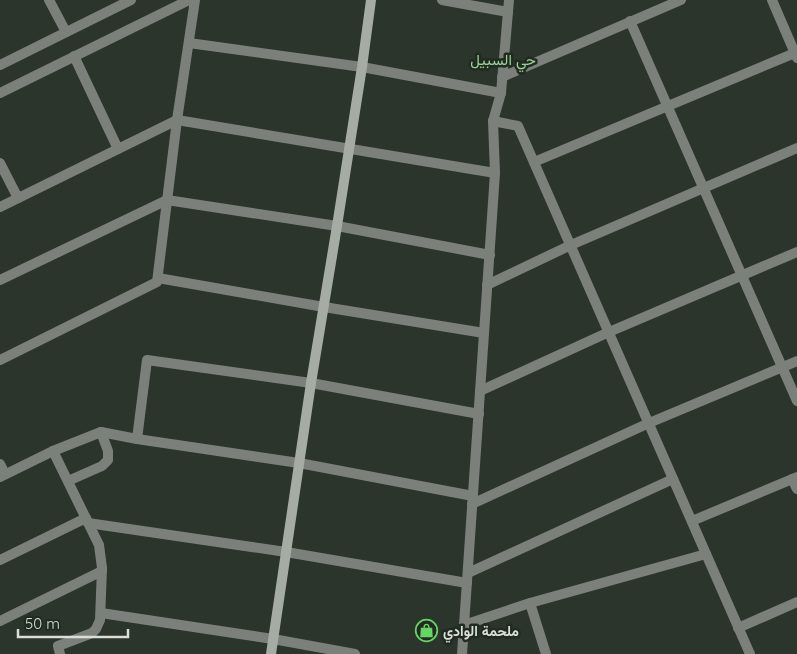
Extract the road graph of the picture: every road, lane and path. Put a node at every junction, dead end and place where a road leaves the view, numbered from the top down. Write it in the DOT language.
graph roads {
  1 [pos="49,0"];
  2 [pos="131,0"];
  3 [pos="189,0"];
  4 [pos="195,0"];
  5 [pos="370,0"];
  6 [pos="442,0"];
  7 [pos="509,0"];
  8 [pos="681,0"];
  9 [pos="772,0"];
  10 [pos="508,12"];
  11 [pos="630,22"];
  12 [pos="66,32"];
  13 [pos="189,43"];
  14 [pos="796,54"];
  15 [pos="74,56"];
  16 [pos="0,65"];
  17 [pos="362,67"];
  18 [pos="502,77"];
  19 [pos="0,93"];
  20 [pos="501,93"];
  21 [pos="667,106"];
  22 [pos="178,120"];
  23 [pos="493,121"];
  24 [pos="348,148"];
  25 [pos="797,148"];
  26 [pos="118,149"];
  27 [pos="534,162"];
  28 [pos="0,163"];
  29 [pos="495,173"];
  30 [pos="703,188"];
  31 [pos="18,198"];
  32 [pos="167,200"];
  33 [pos="0,207"];
  34 [pos="337,226"];
  35 [pos="571,245"];
  36 [pos="797,252"];
  37 [pos="490,255"];
  38 [pos="742,276"];
  39 [pos="158,278"];
  40 [pos="0,280"];
  41 [pos="488,285"];
  42 [pos="324,307"];
  43 [pos="609,332"];
  44 [pos="484,333"];
  45 [pos="0,360"];
  46 [pos="797,361"];
  47 [pos="782,367"];
  48 [pos="311,383"];
  49 [pos="480,391"];
  50 [pos="797,401"];
  51 [pos="479,414"];
  52 [pos="649,423"];
  53 [pos="101,432"];
  54 [pos="137,439"];
  55 [pos="53,451"];
  56 [pos="299,463"];
  57 [pos="0,464"];
  58 [pos="2,476"];
  59 [pos="795,478"];
  60 [pos="673,479"];
  61 [pos="68,481"];
  62 [pos="797,489"];
  63 [pos="473,500"];
  64 [pos="87,520"];
  65 [pos="692,522"];
  66 [pos="286,552"];
  67 [pos="706,554"];
  68 [pos="0,560"];
  69 [pos="102,571"];
  70 [pos="467,578"];
  71 [pos="797,602"];
  72 [pos="530,603"];
  73 [pos="101,613"];
  74 [pos="0,621"];
  75 [pos="464,625"];
  76 [pos="738,628"];
  77 [pos="273,639"];
  78 [pos="747,653"];
  79 [pos="60,654"];
  80 [pos="271,654"];
  81 [pos="355,654"];
  82 [pos="462,654"];
  83 [pos="546,654"];
  1 -- 12 [label="street"];
  2 -- 12 [label="street"];
  3 -- 15 [label="street"];
  4 -- 13 [label="street"];
  5 -- 17 [label="main road"];
  6 -- 10 [label="street"];
  7 -- 10 [label="street"];
  8 -- 11 [label="street"];
  9 -- 14 [label="street"];
  10 -- 18 [label="street"];
  11 -- 18 [label="street"];
  11 -- 21 [label="street"];
  12 -- 16 [label="street"];
  13 -- 17 [label="street"];
  13 -- 22 [label="street"];
  14 -- 21 [label="street"];
  15 -- 19 [label="street"];
  15 -- 26 [label="street"];
  17 -- 20 [label="street"];
  17 -- 24 [label="main road"];
  18 -- 20 [label="street"];
  20 -- 23 [label="street"];
  21 -- 27 [label="street"];
  21 -- 30 [label="street"];
  22 -- 24 [label="street"];
  22 -- 26 [label="street"];
  22 -- 32 [label="street"];
  23 -- 27 [label="street"];
  23 -- 29 [label="street"];
  24 -- 29 [label="street"];
  24 -- 34 [label="main road"];
  25 -- 30 [label="street"];
  26 -- 31 [label="street"];
  27 -- 35 [label="street"];
  28 -- 31 [label="street"];
  29 -- 37 [label="street"];
  30 -- 35 [label="street"];
  30 -- 38 [label="street"];
  31 -- 33 [label="street"];
  32 -- 34 [label="street"];
  32 -- 39 [label="street"];
  32 -- 40 [label="street"];
  34 -- 37 [label="street"];
  34 -- 42 [label="main road"];
  35 -- 41 [label="street"];
  35 -- 43 [label="street"];
  36 -- 38 [label="street"];
  37 -- 41 [label="street"];
  38 -- 43 [label="street"];
  38 -- 47 [label="street"];
  39 -- 42 [label="street"];
  39 -- 45 [label="street"];
  41 -- 44 [label="street"];
  42 -- 44 [label="street"];
  42 -- 48 [label="main road"];
  43 -- 49 [label="street"];
  43 -- 52 [label="street"];
  44 -- 49 [label="street"];
  46 -- 47 [label="street"];
  47 -- 50 [label="street"];
  47 -- 52 [label="street"];
  48 -- 51 [label="street"];
  48 -- 54 [label="street"];
  48 -- 56 [label="main road"];
  49 -- 51 [label="street"];
  51 -- 63 [label="street"];
  52 -- 60 [label="street"];
  52 -- 63 [label="street"];
  53 -- 54 [label="street"];
  53 -- 55 [label="street"];
  53 -- 61 [label="street"];
  54 -- 56 [label="street"];
  55 -- 58 [label="street"];
  55 -- 61 [label="street"];
  56 -- 63 [label="street"];
  56 -- 66 [label="main road"];
  57 -- 58 [label="street"];
  59 -- 62 [label="street"];
  59 -- 65 [label="street"];
  60 -- 65 [label="street"];
  60 -- 70 [label="street"];
  61 -- 64 [label="street"];
  63 -- 70 [label="street"];
  64 -- 66 [label="street"];
  64 -- 68 [label="street"];
  64 -- 69 [label="street"];
  65 -- 67 [label="street"];
  66 -- 70 [label="street"];
  66 -- 77 [label="main road"];
  67 -- 72 [label="street"];
  67 -- 76 [label="street"];
  69 -- 73 [label="street"];
  69 -- 74 [label="street"];
  70 -- 75 [label="street"];
  71 -- 76 [label="street"];
  72 -- 75 [label="street"];
  72 -- 83 [label="street"];
  73 -- 77 [label="street"];
  73 -- 79 [label="street"];
  75 -- 82 [label="street"];
  76 -- 78 [label="street"];
  77 -- 80 [label="main road"];
  77 -- 81 [label="street"];
}
